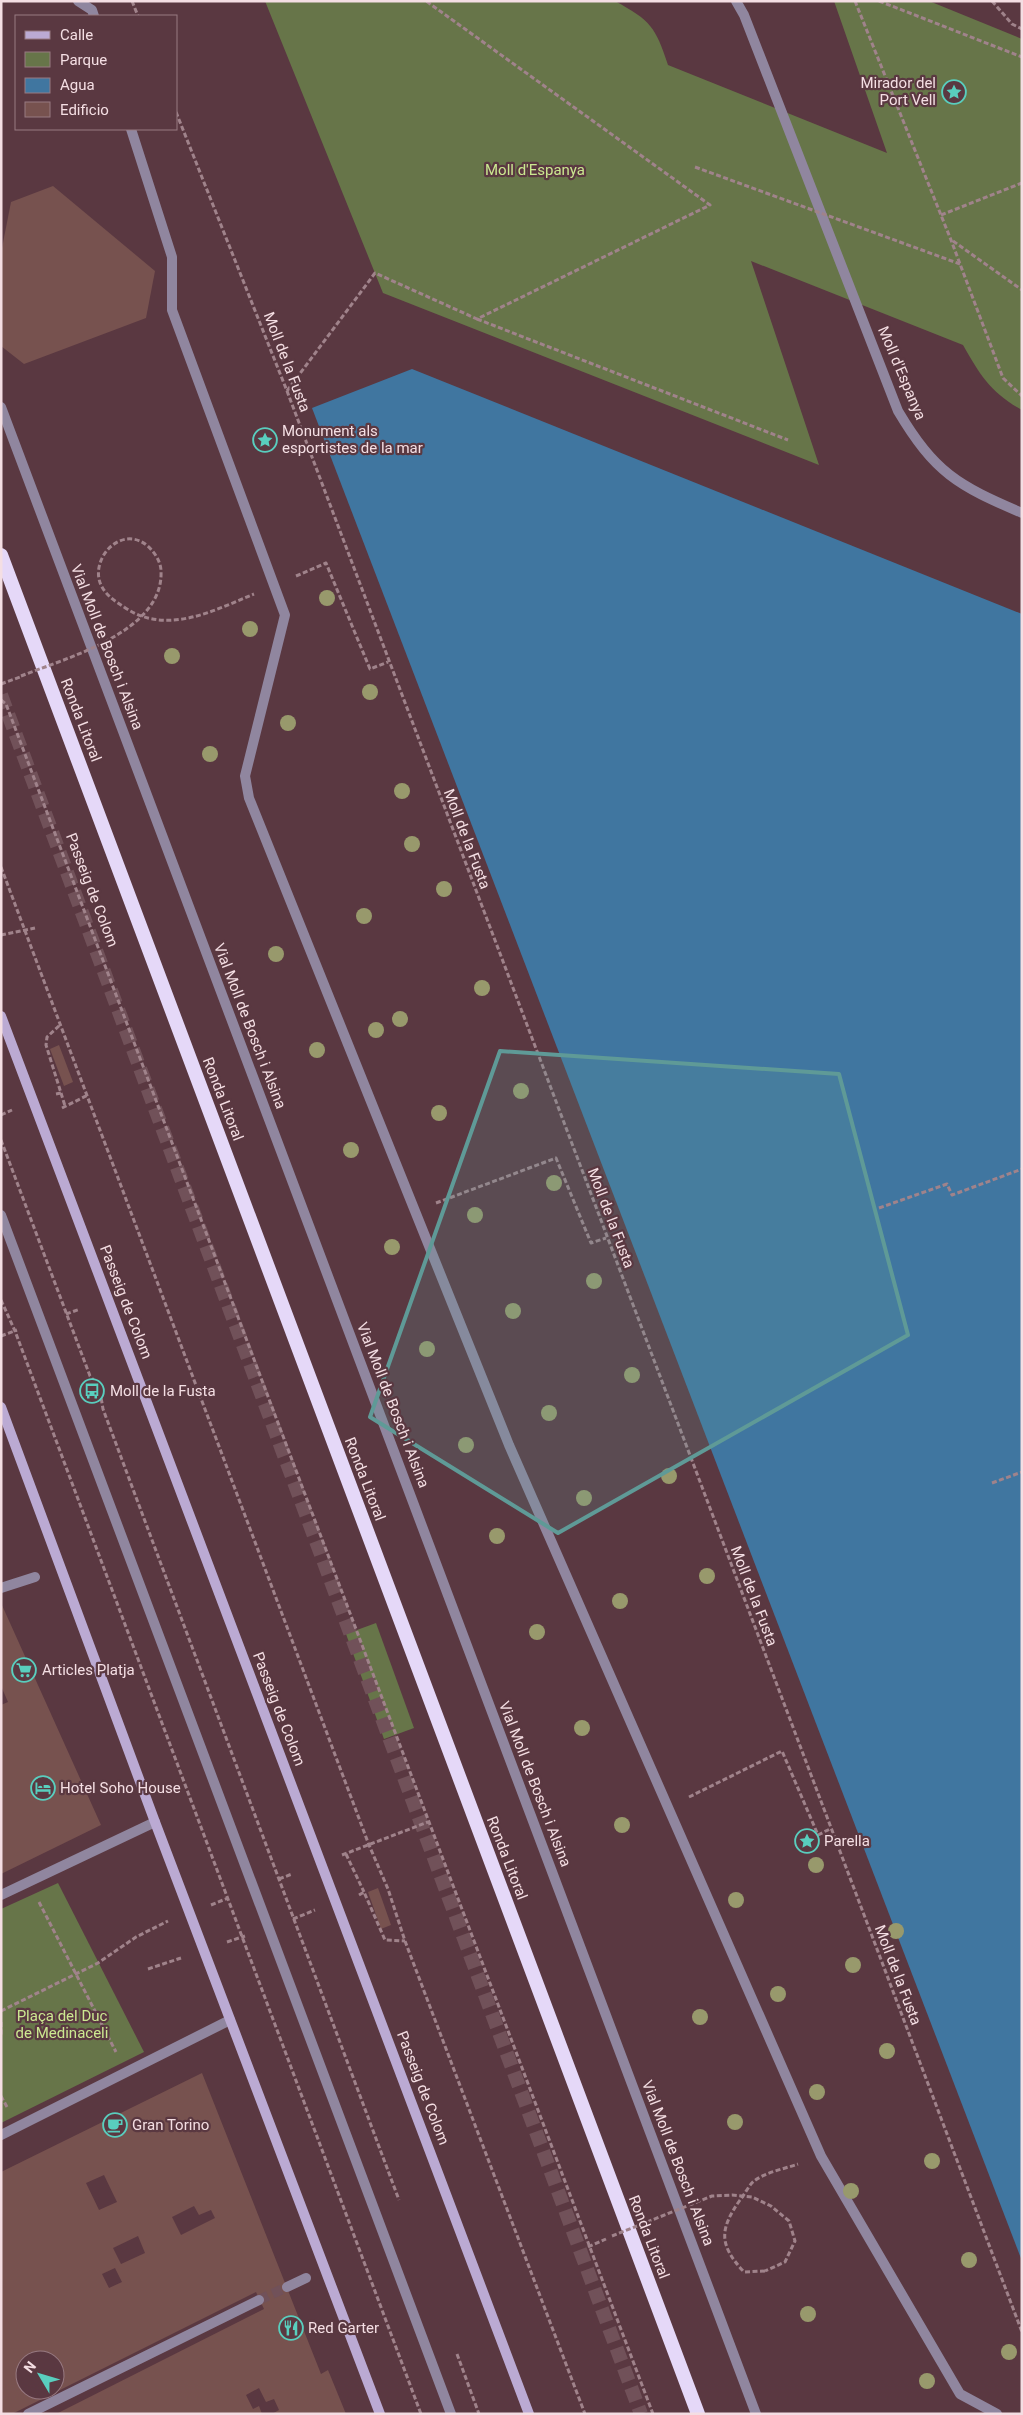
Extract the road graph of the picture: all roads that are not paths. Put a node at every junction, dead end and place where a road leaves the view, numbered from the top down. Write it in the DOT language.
graph roads {
  1 [pos="78,1"];
  2 [pos="736,1"];
  3 [pos="94,15"];
  4 [pos="131,130"];
  5 [pos="1,407"];
  6 [pos="1022,512"];
  7 [pos="1,555"];
  8 [pos="1,1016"];
  9 [pos="1,1215"];
  10 [pos="1,1407"];
  11 [pos="34,1577"];
  12 [pos="1,1588"];
  13 [pos="155,1822"];
  14 [pos="1,1895"];
  15 [pos="230,2020"];
  16 [pos="1,2135"];
  17 [pos="306,2278"];
  18 [pos="287,2287"];
  19 [pos="259,2300"];
  20 [pos="28,2414"];
  21 [pos="380,2414"];
  22 [pos="451,2414"];
  23 [pos="529,2414"];
  24 [pos="698,2414"];
  25 [pos="756,2414"];
  26 [pos="997,2414"];
  1 -- 3 [label="street"];
  2 -- 6 [label="street, Moll d'Espanya"];
  4 -- 26 [label="street"];
  5 -- 25 [label="street, Vial Moll de Bosch i Alsina"];
  7 -- 24 [label="highway, Ronda Litoral"];
  8 -- 23 [label="main road, Passeig de Colom"];
  9 -- 22 [label="street"];
  10 -- 13 [label="main road"];
  11 -- 12 [label="street"];
  13 -- 14 [label="street"];
  13 -- 15 [label="main road"];
  15 -- 16 [label="street"];
  15 -- 21 [label="main road"];
  17 -- 18 [label="street"];
  19 -- 20 [label="street"];
}
